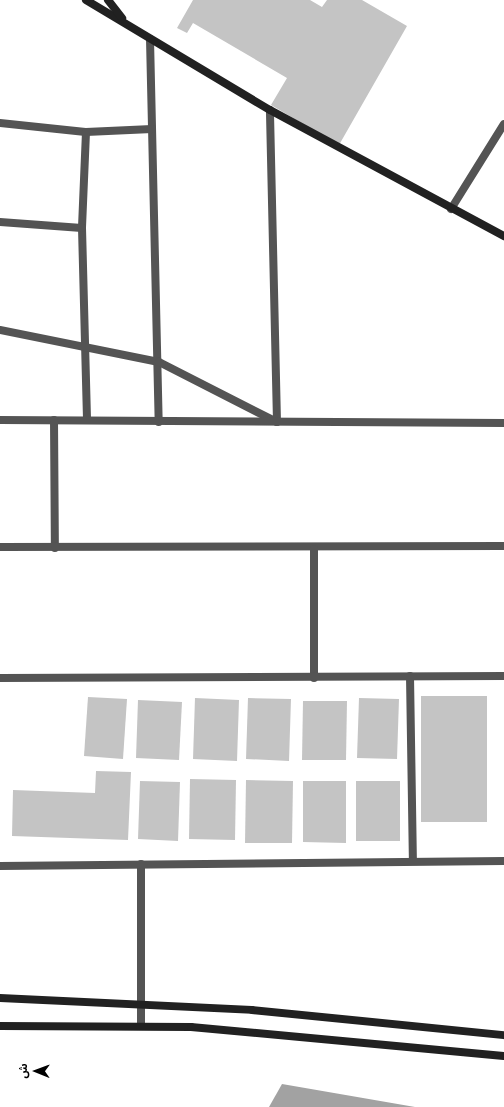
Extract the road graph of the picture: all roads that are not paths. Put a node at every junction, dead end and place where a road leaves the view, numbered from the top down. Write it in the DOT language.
graph roads {
  1 [pos="86,0"];
  2 [pos="108,0"];
  3 [pos="128,25"];
  4 [pos="150,39"];
  5 [pos="270,110"];
  6 [pos="0,123"];
  7 [pos="504,124"];
  8 [pos="152,130"];
  9 [pos="86,132"];
  10 [pos="451,209"];
  11 [pos="0,222"];
  12 [pos="82,228"];
  13 [pos="504,236"];
  14 [pos="0,330"];
  15 [pos="86,347"];
  16 [pos="159,362"];
  17 [pos="0,420"];
  18 [pos="54,420"];
  19 [pos="87,420"];
  20 [pos="159,422"];
  21 [pos="277,422"];
  22 [pos="504,422"];
  23 [pos="504,546"];
  24 [pos="0,547"];
  25 [pos="55,548"];
  26 [pos="314,549"];
  27 [pos="410,676"];
  28 [pos="504,676"];
  29 [pos="0,678"];
  30 [pos="314,678"];
  31 [pos="412,859"];
  32 [pos="504,861"];
  33 [pos="140,864"];
  34 [pos="0,866"];
  35 [pos="0,998"];
  36 [pos="141,1004"];
  37 [pos="141,1025"];
  38 [pos="0,1026"];
  39 [pos="504,1035"];
  40 [pos="504,1056"];
  1 -- 3 [label="main road"];
  2 -- 3 [label="main road"];
  3 -- 4 [label="main road"];
  4 -- 5 [label="main road"];
  4 -- 8 [label="street"];
  5 -- 10 [label="main road"];
  5 -- 21 [label="street"];
  6 -- 9 [label="street"];
  7 -- 10 [label="street"];
  8 -- 9 [label="street"];
  8 -- 16 [label="street"];
  9 -- 12 [label="street"];
  10 -- 13 [label="main road"];
  11 -- 12 [label="street"];
  12 -- 15 [label="street"];
  14 -- 15 [label="street"];
  15 -- 16 [label="street"];
  15 -- 19 [label="street"];
  16 -- 20 [label="street"];
  16 -- 21 [label="street"];
  17 -- 18 [label="street"];
  18 -- 19 [label="street"];
  18 -- 25 [label="street"];
  19 -- 20 [label="street"];
  20 -- 21 [label="street"];
  21 -- 22 [label="street"];
  23 -- 26 [label="street"];
  24 -- 25 [label="street"];
  25 -- 26 [label="street"];
  26 -- 30 [label="street"];
  27 -- 28 [label="street"];
  27 -- 30 [label="street"];
  27 -- 31 [label="street"];
  29 -- 30 [label="street"];
  31 -- 32 [label="street"];
  31 -- 33 [label="street"];
  33 -- 34 [label="street"];
  33 -- 36 [label="street"];
  35 -- 36 [label="main road"];
  36 -- 37 [label="street"];
  36 -- 39 [label="main road"];
  37 -- 38 [label="main road"];
  37 -- 40 [label="main road"];
}
